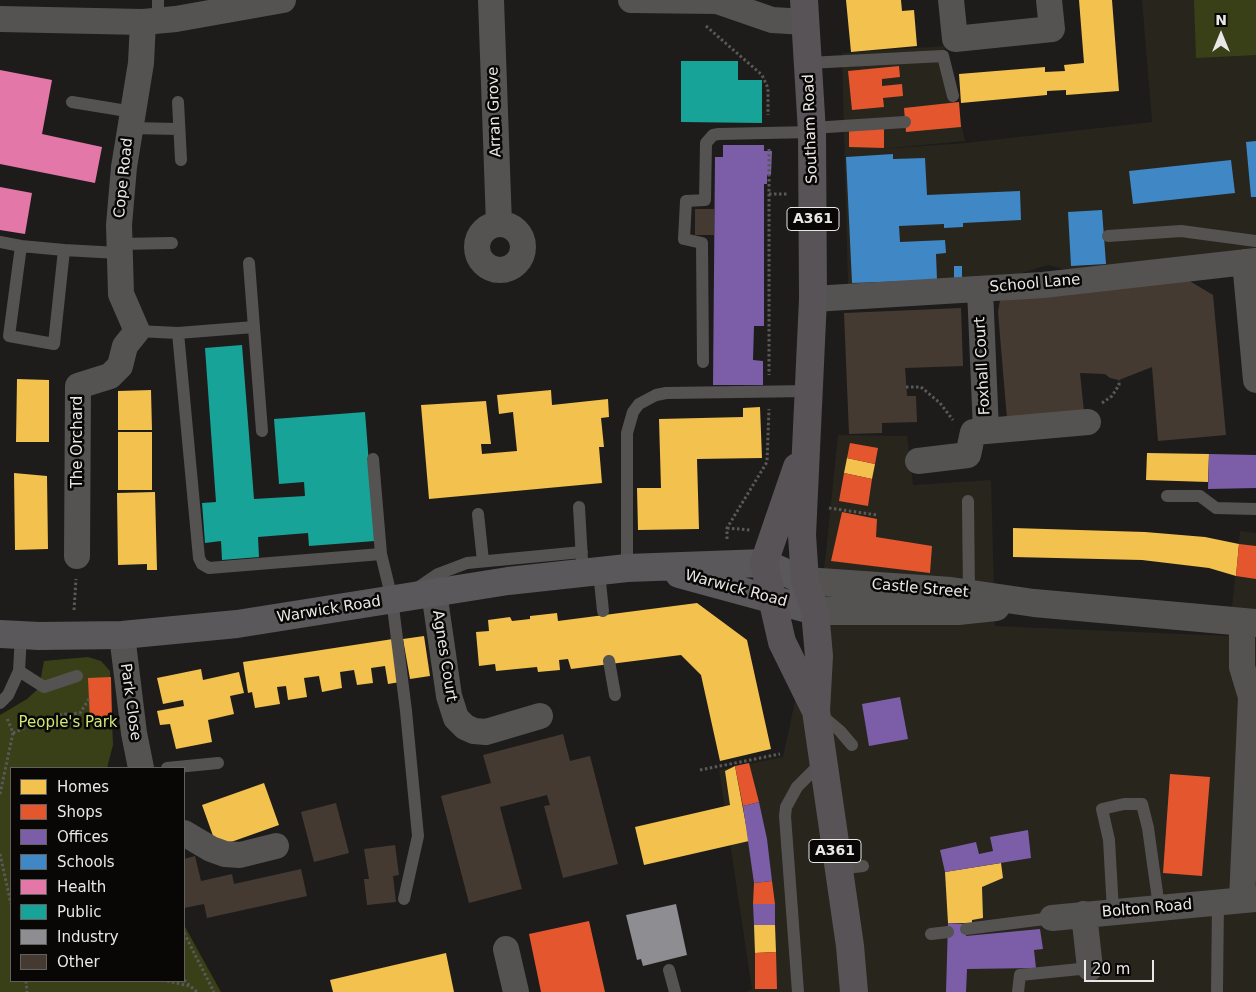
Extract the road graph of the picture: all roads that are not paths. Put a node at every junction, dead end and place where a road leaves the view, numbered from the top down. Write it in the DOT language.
graph roads {
  1 [pos="283,0"];
  2 [pos="491,0"];
  3 [pos="631,0"];
  4 [pos="688,0"];
  5 [pos="951,0"];
  6 [pos="1049,0"];
  7 [pos="35,10"];
  8 [pos="805,11"];
  9 [pos="153,14"];
  10 [pos="0,19"];
  11 [pos="808,63"];
  12 [pos="953,96"];
  13 [pos="72,102"];
  14 [pos="178,102"];
  15 [pos="132,120"];
  16 [pos="905,122"];
  17 [pos="179,129"];
  18 [pos="812,130"];
  19 [pos="181,160"];
  20 [pos="500,224"];
  21 [pos="1108,236"];
  22 [pos="0,242"];
  23 [pos="172,243"];
  24 [pos="21,246"];
  25 [pos="119,249"];
  26 [pos="64,250"];
  27 [pos="1252,254"];
  28 [pos="249,263"];
  29 [pos="980,289"];
  30 [pos="813,299"];
  31 [pos="254,327"];
  32 [pos="137,331"];
  33 [pos="178,334"];
  34 [pos="703,362"];
  35 [pos="1256,380"];
  36 [pos="810,391"];
  37 [pos="1088,422"];
  38 [pos="262,431"];
  39 [pos="979,432"];
  40 [pos="806,439"];
  41 [pos="373,459"];
  42 [pos="918,461"];
  43 [pos="1167,496"];
  44 [pos="968,501"];
  45 [pos="579,507"];
  46 [pos="1256,509"];
  47 [pos="478,514"];
  48 [pos="381,554"];
  49 [pos="77,556"];
  50 [pos="483,561"];
  51 [pos="764,563"];
  52 [pos="588,566"];
  53 [pos="656,567"];
  54 [pos="628,568"];
  55 [pos="805,581"];
  56 [pos="434,592"];
  57 [pos="398,598"];
  58 [pos="772,598"];
  59 [pos="969,602"];
  60 [pos="603,612"];
  61 [pos="815,612"];
  62 [pos="1249,622"];
  63 [pos="10,634"];
  64 [pos="122,635"];
  65 [pos="609,661"];
  66 [pos="19,671"];
  67 [pos="77,676"];
  68 [pos="1253,691"];
  69 [pos="615,695"];
  70 [pos="1,702"];
  71 [pos="816,711"];
  72 [pos="540,716"];
  73 [pos="852,745"];
  74 [pos="822,762"];
  75 [pos="218,763"];
  76 [pos="145,764"];
  77 [pos="177,767"];
  78 [pos="185,834"];
  79 [pos="276,846"];
  80 [pos="404,899"];
  81 [pos="1239,901"];
  82 [pos="1159,908"];
  83 [pos="1113,911"];
  84 [pos="1084,914"];
  85 [pos="1052,918"];
  86 [pos="966,929"];
  87 [pos="948,932"];
  88 [pos="931,934"];
  89 [pos="506,949"];
  90 [pos="1090,968"];
  91 [pos="669,970"];
  92 [pos="516,992"];
  93 [pos="675,992"];
  94 [pos="798,992"];
  95 [pos="848,992"];
  96 [pos="1018,992"];
  97 [pos="1217,992"];
  1 -- 9 [label="street"];
  2 -- 20 [label="street, Arran Grove"];
  3 -- 4 [label="street"];
  4 -- 8 [label="street"];
  5 -- 6 [label="street"];
  7 -- 9 [label="street"];
  7 -- 10 [label="street"];
  8 -- 11 [label="main road, Southam Road / A361"];
  9 -- 15 [label="street, Cope Road"];
  11 -- 12 [label="lane"];
  11 -- 18 [label="main road, Southam Road / A361"];
  13 -- 15 [label="lane"];
  14 -- 17 [label="lane"];
  15 -- 17 [label="lane"];
  15 -- 25 [label="street, Cope Road"];
  16 -- 18 [label="lane"];
  17 -- 19 [label="lane"];
  18 -- 30 [label="main road, Southam Road / A361"];
  18 -- 34 [label="lane"];
  21 -- 27 [label="lane"];
  22 -- 24 [label="lane"];
  23 -- 25 [label="lane"];
  24 -- 26 [label="lane"];
  24 -- 26 [label="lane"];
  25 -- 26 [label="lane"];
  25 -- 32 [label="street, Cope Road"];
  27 -- 29 [label="street, School Lane"];
  27 -- 35 [label="street"];
  28 -- 31 [label="lane"];
  29 -- 30 [label="street, School Lane"];
  29 -- 39 [label="street, Foxhall Court"];
  30 -- 36 [label="main road, Southam Road / A361"];
  31 -- 33 [label="lane"];
  31 -- 38 [label="lane"];
  32 -- 33 [label="lane"];
  32 -- 49 [label="street, The Orchard"];
  33 -- 48 [label="lane"];
  36 -- 40 [label="main road, Southam Road / A361"];
  36 -- 54 [label="lane"];
  37 -- 39 [label="street, Foxhall Court"];
  39 -- 42 [label="street"];
  40 -- 51 [label="main road, Southam Road / A361"];
  40 -- 55 [label="main road, Southam Road / A361"];
  41 -- 48 [label="lane"];
  43 -- 46 [label="lane"];
  44 -- 59 [label="lane"];
  45 -- 52 [label="lane"];
  47 -- 50 [label="lane"];
  48 -- 57 [label="lane"];
  50 -- 52 [label="lane"];
  50 -- 57 [label="lane"];
  51 -- 53 [label="main road, Warwick Road"];
  51 -- 55 [label="main road, Warwick Road"];
  51 -- 58 [label="main road, A361"];
  52 -- 54 [label="main road, Warwick Road"];
  52 -- 56 [label="main road, Warwick Road"];
  52 -- 60 [label="lane"];
  53 -- 54 [label="main road, Warwick Road"];
  53 -- 58 [label="main road, Warwick Road"];
  55 -- 59 [label="street, Castle Street"];
  55 -- 61 [label="main road, A361"];
  56 -- 57 [label="main road, Warwick Road"];
  56 -- 72 [label="street, Agnes Court"];
  57 -- 64 [label="main road, Warwick Road"];
  57 -- 80 [label="lane"];
  58 -- 61 [label="main road, Warwick Road"];
  58 -- 71 [label="main road, A361"];
  59 -- 61 [label="street, Castle Street"];
  59 -- 62 [label="street, Castle Street"];
  61 -- 71 [label="main road, A361"];
  62 -- 68 [label="street"];
  63 -- 64 [label="main road, Warwick Road"];
  63 -- 66 [label="lane"];
  64 -- 76 [label="street, Park Close"];
  65 -- 69 [label="lane"];
  66 -- 67 [label="lane"];
  66 -- 70 [label="lane"];
  68 -- 81 [label="street"];
  71 -- 73 [label="lane"];
  71 -- 74 [label="main road, A361"];
  74 -- 94 [label="lane"];
  74 -- 95 [label="main road, A361"];
  75 -- 77 [label="lane"];
  78 -- 79 [label="street"];
  81 -- 82 [label="street, Bolton Road"];
  81 -- 97 [label="lane"];
  82 -- 83 [label="street, Bolton Road"];
  82 -- 83 [label="lane"];
  83 -- 84 [label="street, Bolton Road"];
  84 -- 85 [label="street, Bolton Road"];
  84 -- 90 [label="street"];
  85 -- 86 [label="lane"];
  87 -- 88 [label="lane"];
  89 -- 92 [label="street"];
  90 -- 96 [label="lane"];
  91 -- 93 [label="lane"];
}
